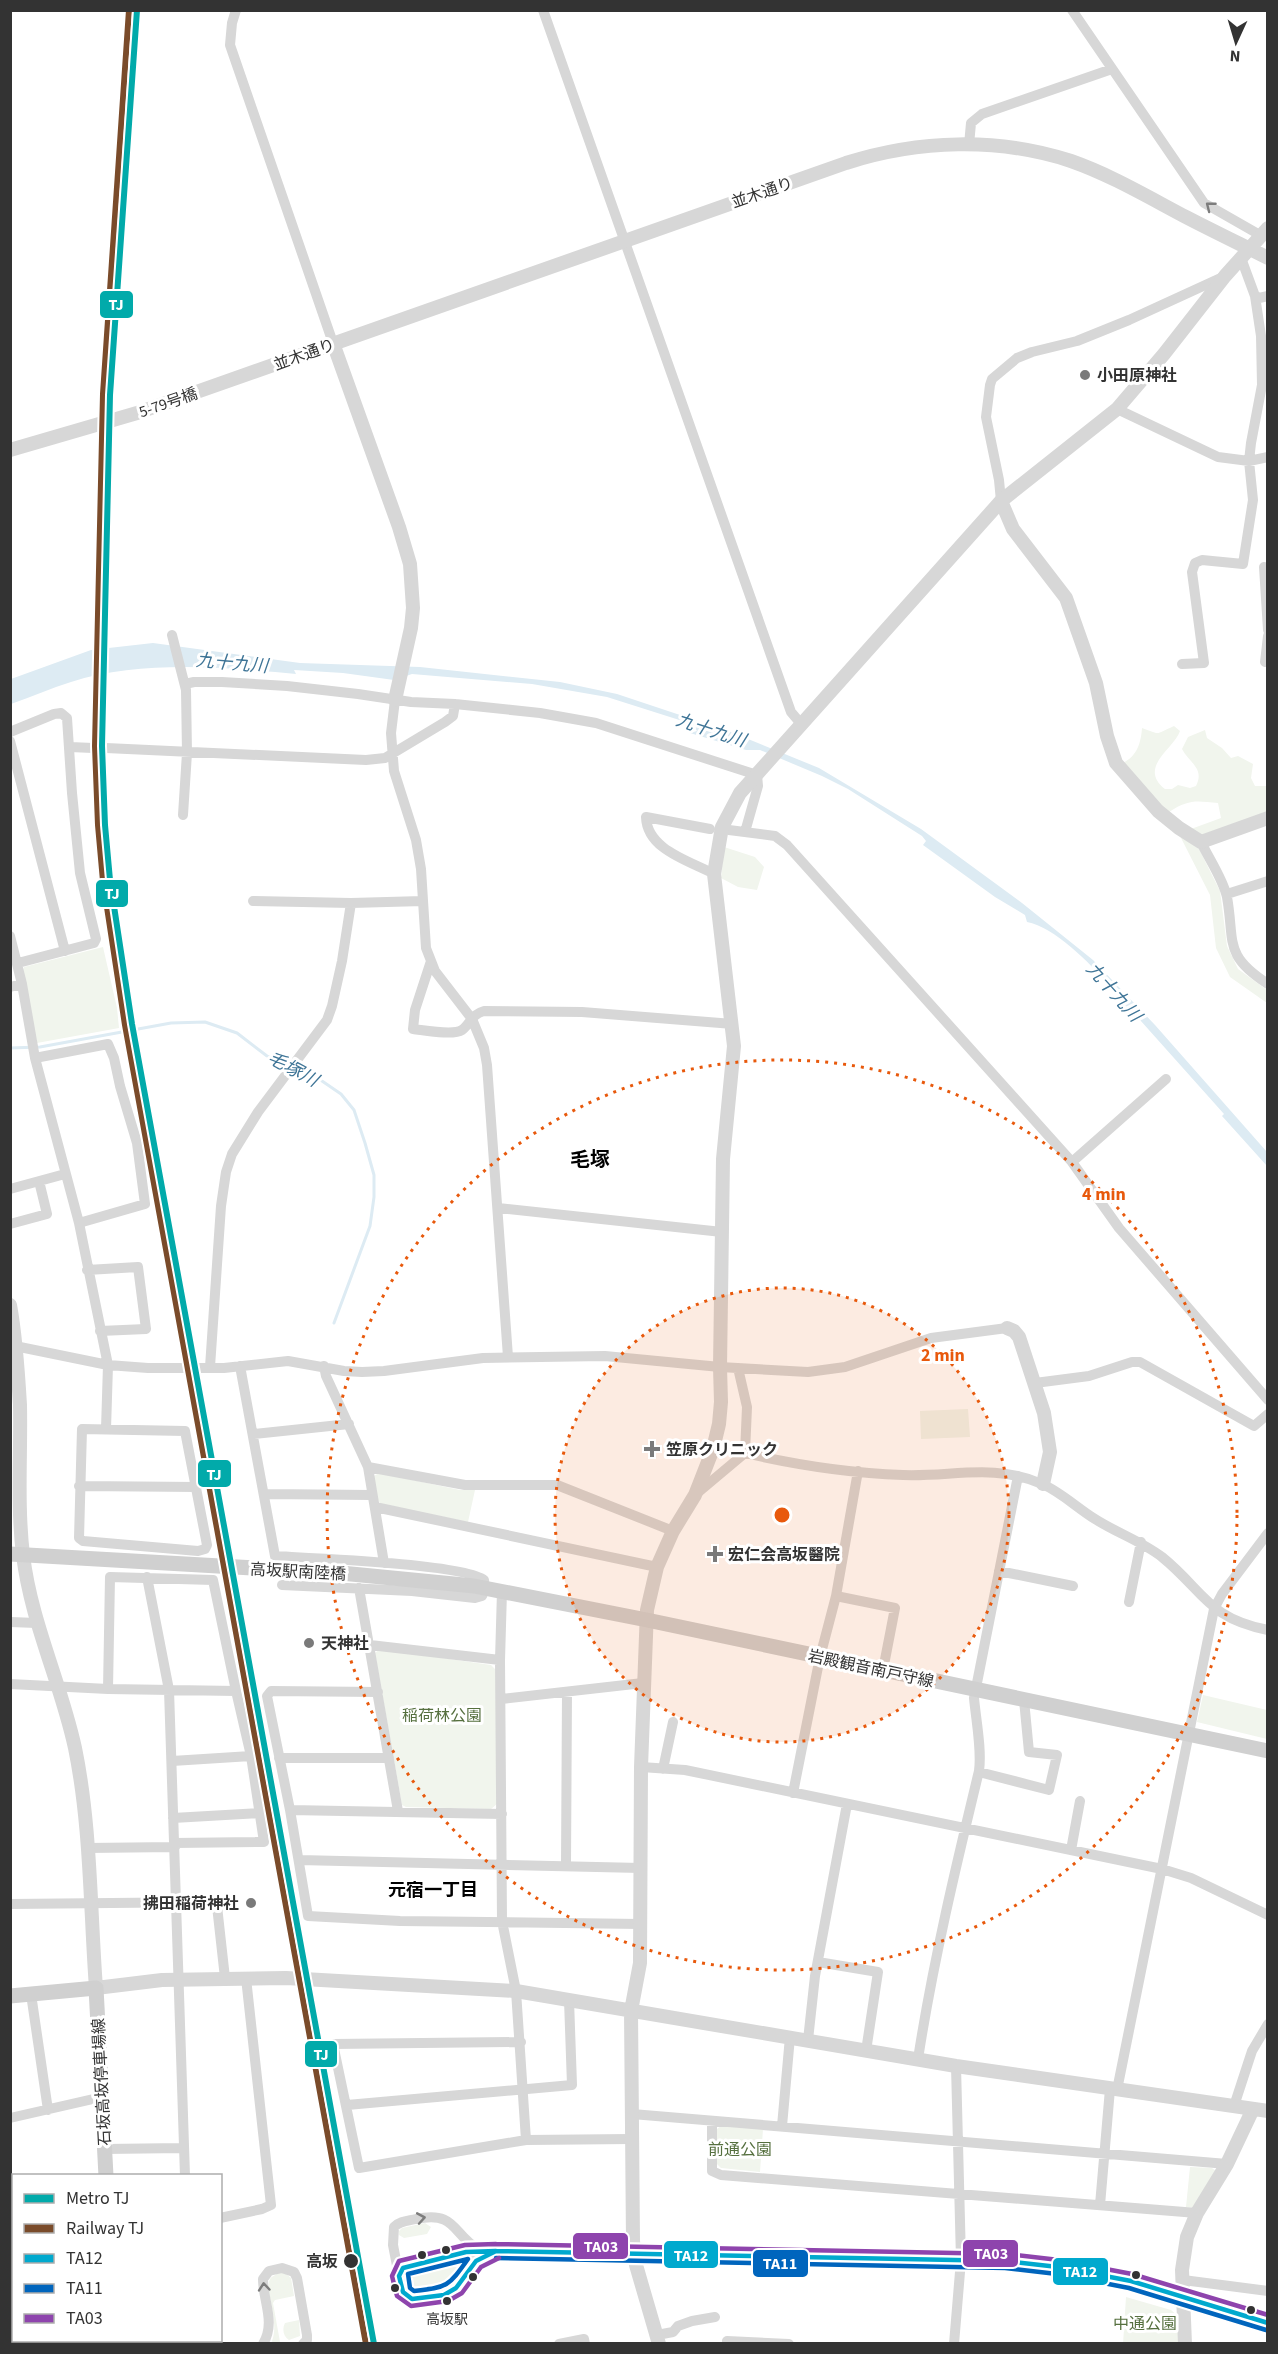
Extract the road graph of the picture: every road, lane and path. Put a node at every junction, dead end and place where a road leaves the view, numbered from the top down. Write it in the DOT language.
graph roads {
  1 [pos="236,10"];
  2 [pos="543,10"];
  3 [pos="1072,10"];
  4 [pos="1112,69"];
  5 [pos="969,145"];
  6 [pos="1264,231"];
  7 [pos="625,241"];
  8 [pos="1245,253"];
  9 [pos="1268,258"];
  10 [pos="1225,276"];
  11 [pos="1255,296"];
  12 [pos="1268,296"];
  13 [pos="333,343"];
  14 [pos="255,371"];
  15 [pos="1263,404"];
  16 [pos="1117,409"];
  17 [pos="10,450"];
  18 [pos="1268,457"];
  19 [pos="1249,461"];
  20 [pos="1001,501"];
  21 [pos="1264,567"];
  22 [pos="1268,630"];
  23 [pos="172,636"];
  24 [pos="1268,636"];
  25 [pos="1265,662"];
  26 [pos="1182,664"];
  27 [pos="184,682"];
  28 [pos="395,698"];
  29 [pos="455,704"];
  30 [pos="802,725"];
  31 [pos="10,732"];
  32 [pos="10,741"];
  33 [pos="70,747"];
  34 [pos="93,748"];
  35 [pos="106,748"];
  36 [pos="187,753"];
  37 [pos="392,753"];
  38 [pos="758,773"];
  39 [pos="183,815"];
  40 [pos="1268,818"];
  41 [pos="710,829"];
  42 [pos="729,830"];
  43 [pos="745,832"];
  44 [pos="1201,842"];
  45 [pos="714,874"];
  46 [pos="1267,883"];
  47 [pos="1227,894"];
  48 [pos="253,900"];
  49 [pos="423,902"];
  50 [pos="351,903"];
  51 [pos="10,936"];
  52 [pos="65,951"];
  53 [pos="431,961"];
  54 [pos="18,963"];
  55 [pos="22,984"];
  56 [pos="1267,984"];
  57 [pos="10,987"];
  58 [pos="472,1019"];
  59 [pos="733,1024"];
  60 [pos="35,1058"];
  61 [pos="1166,1079"];
  62 [pos="1072,1162"];
  63 [pos="65,1174"];
  64 [pos="39,1181"];
  65 [pos="10,1189"];
  66 [pos="498,1208"];
  67 [pos="79,1223"];
  68 [pos="10,1224"];
  69 [pos="722,1232"];
  70 [pos="87,1270"];
  71 [pos="10,1305"];
  72 [pos="1006,1328"];
  73 [pos="100,1331"];
  74 [pos="14,1344"];
  75 [pos="508,1357"];
  76 [pos="108,1365"];
  77 [pos="240,1366"];
  78 [pos="324,1366"];
  79 [pos="210,1367"];
  80 [pos="720,1367"];
  81 [pos="738,1368"];
  82 [pos="1035,1383"];
  83 [pos="1268,1400"];
  84 [pos="1268,1414"];
  85 [pos="349,1424"];
  86 [pos="106,1429"];
  87 [pos="254,1434"];
  88 [pos="746,1453"];
  89 [pos="368,1467"];
  90 [pos="858,1471"];
  91 [pos="1018,1476"];
  92 [pos="1043,1484"];
  93 [pos="79,1486"];
  94 [pos="197,1488"];
  95 [pos="264,1494"];
  96 [pos="372,1495"];
  97 [pos="695,1495"];
  98 [pos="375,1507"];
  99 [pos="673,1531"];
  100 [pos="1268,1533"];
  101 [pos="1141,1542"];
  102 [pos="17,1555"];
  103 [pos="384,1563"];
  104 [pos="657,1567"];
  105 [pos="999,1570"];
  106 [pos="147,1577"];
  107 [pos="282,1585"];
  108 [pos="1073,1586"];
  109 [pos="480,1587"];
  110 [pos="359,1588"];
  111 [pos="502,1591"];
  112 [pos="836,1596"];
  113 [pos="1129,1602"];
  114 [pos="1214,1609"];
  115 [pos="647,1620"];
  116 [pos="10,1622"];
  117 [pos="37,1623"];
  118 [pos="1268,1630"];
  119 [pos="370,1645"];
  120 [pos="820,1657"];
  121 [pos="500,1660"];
  122 [pos="883,1670"];
  123 [pos="643,1683"];
  124 [pos="10,1684"];
  125 [pos="57,1687"];
  126 [pos="108,1689"];
  127 [pos="975,1689"];
  128 [pos="169,1690"];
  129 [pos="236,1691"];
  130 [pos="378,1692"];
  131 [pos="567,1692"];
  132 [pos="502,1699"];
  133 [pos="1024,1700"];
  134 [pos="674,1722"];
  135 [pos="1190,1735"];
  136 [pos="1268,1751"];
  137 [pos="251,1756"];
  138 [pos="279,1758"];
  139 [pos="389,1758"];
  140 [pos="172,1761"];
  141 [pos="641,1767"];
  142 [pos="663,1769"];
  143 [pos="979,1773"];
  144 [pos="793,1792"];
  145 [pos="1080,1801"];
  146 [pos="847,1804"];
  147 [pos="290,1810"];
  148 [pos="398,1812"];
  149 [pos="260,1813"];
  150 [pos="502,1814"];
  151 [pos="173,1818"];
  152 [pos="964,1829"];
  153 [pos="175,1845"];
  154 [pos="87,1848"];
  155 [pos="1071,1850"];
  156 [pos="298,1860"];
  157 [pos="502,1864"];
  158 [pos="566,1866"];
  159 [pos="640,1868"];
  160 [pos="1162,1869"];
  161 [pos="90,1902"];
  162 [pos="177,1902"];
  163 [pos="10,1904"];
  164 [pos="1268,1916"];
  165 [pos="502,1921"];
  166 [pos="641,1924"];
  167 [pos="818,1962"];
  168 [pos="225,1978"];
  169 [pos="246,1978"];
  170 [pos="180,1979"];
  171 [pos="96,1988"];
  172 [pos="516,1991"];
  173 [pos="31,1994"];
  174 [pos="10,1996"];
  175 [pos="569,2000"];
  176 [pos="632,2011"];
  177 [pos="1268,2024"];
  178 [pos="790,2037"];
  179 [pos="808,2040"];
  180 [pos="521,2042"];
  181 [pos="866,2051"];
  182 [pos="918,2059"];
  183 [pos="956,2066"];
  184 [pos="1114,2089"];
  185 [pos="523,2090"];
  186 [pos="102,2097"];
  187 [pos="347,2105"];
  188 [pos="1234,2106"];
  189 [pos="1253,2109"];
  190 [pos="48,2110"];
  191 [pos="1268,2111"];
  192 [pos="632,2114"];
  193 [pos="10,2118"];
  194 [pos="712,2121"];
  195 [pos="782,2126"];
  196 [pos="631,2139"];
  197 [pos="526,2140"];
  198 [pos="958,2141"];
  199 [pos="184,2148"];
  200 [pos="104,2149"];
  201 [pos="1104,2154"];
  202 [pos="1227,2164"];
  203 [pos="106,2174"];
  204 [pos="185,2174"];
  205 [pos="960,2194"];
  206 [pos="1100,2205"];
  207 [pos="1197,2213"];
  208 [pos="222,2218"];
  209 [pos="479,2250"];
  210 [pos="496,2251"];
  211 [pos="634,2253"];
  212 [pos="961,2260"];
  213 [pos="399,2276"];
  214 [pos="1183,2280"];
  215 [pos="1268,2291"];
  216 [pos="1184,2297"];
  217 [pos="715,2317"];
  218 [pos="1268,2324"];
  219 [pos="658,2339"];
  220 [pos="263,2343"];
  221 [pos="303,2343"];
  222 [pos="559,2343"];
  223 [pos="585,2343"];
  224 [pos="728,2343"];
  225 [pos="789,2343"];
  226 [pos="954,2343"];
  227 [pos="1185,2343"];
  1 -- 13 [label="street"];
  2 -- 7 [label="street"];
  3 -- 4 [label="street"];
  4 -- 5 [label="street"];
  6 -- 4 [label="street, one-way"];
  5 -- 7 [label="street, 並木通り"];
  5 -- 8 [label="street, 並木通り"];
  6 -- 8 [label="street"];
  7 -- 13 [label="street, 並木通り"];
  7 -- 30 [label="street"];
  8 -- 9 [label="street, 並木通り"];
  8 -- 10 [label="street"];
  8 -- 11 [label="street"];
  10 -- 16 [label="street"];
  10 -- 20 [label="street"];
  11 -- 12 [label="street"];
  11 -- 15 [label="street"];
  13 -- 14 [label="street, 並木通り"];
  13 -- 28 [label="street"];
  14 -- 17 [label="street, 5-79号橋"];
  15 -- 19 [label="street"];
  16 -- 19 [label="street"];
  16 -- 20 [label="street"];
  18 -- 19 [label="street"];
  19 -- 26 [label="street"];
  20 -- 30 [label="street"];
  20 -- 44 [label="street"];
  21 -- 22 [label="street"];
  23 -- 27 [label="street"];
  24 -- 25 [label="street"];
  27 -- 28 [label="street"];
  27 -- 36 [label="street"];
  28 -- 29 [label="street"];
  28 -- 37 [label="street"];
  29 -- 37 [label="street"];
  29 -- 38 [label="street"];
  30 -- 38 [label="street"];
  31 -- 33 [label="street"];
  32 -- 52 [label="street"];
  33 -- 34 [label="street"];
  33 -- 52 [label="street"];
  35 -- 36 [label="street"];
  36 -- 37 [label="street"];
  36 -- 39 [label="street"];
  37 -- 49 [label="street"];
  38 -- 43 [label="street"];
  38 -- 45 [label="street"];
  40 -- 44 [label="street"];
  41 -- 45 [label="street"];
  42 -- 43 [label="street"];
  43 -- 62 [label="street"];
  44 -- 47 [label="street"];
  45 -- 59 [label="street"];
  46 -- 47 [label="street"];
  47 -- 56 [label="street"];
  48 -- 50 [label="street"];
  49 -- 50 [label="street"];
  49 -- 53 [label="street"];
  50 -- 79 [label="street"];
  51 -- 54 [label="street"];
  52 -- 54 [label="street"];
  53 -- 58 [label="street"];
  53 -- 58 [label="street"];
  54 -- 55 [label="street"];
  55 -- 57 [label="street"];
  55 -- 60 [label="street"];
  58 -- 59 [label="street"];
  58 -- 66 [label="street"];
  59 -- 69 [label="street"];
  60 -- 63 [label="street"];
  60 -- 67 [label="street"];
  61 -- 62 [label="street"];
  62 -- 83 [label="street"];
  63 -- 64 [label="street"];
  63 -- 67 [label="street"];
  64 -- 65 [label="street"];
  64 -- 68 [label="street"];
  66 -- 69 [label="street"];
  66 -- 75 [label="street"];
  67 -- 70 [label="street"];
  69 -- 80 [label="street"];
  70 -- 73 [label="street"];
  70 -- 73 [label="street"];
  71 -- 74 [label="street"];
  72 -- 81 [label="street"];
  72 -- 82 [label="street"];
  73 -- 76 [label="street"];
  74 -- 76 [label="street"];
  74 -- 102 [label="street"];
  75 -- 78 [label="street"];
  75 -- 80 [label="street"];
  76 -- 79 [label="street"];
  76 -- 86 [label="street"];
  77 -- 78 [label="street"];
  77 -- 79 [label="street"];
  77 -- 87 [label="street"];
  78 -- 85 [label="street"];
  80 -- 81 [label="street"];
  80 -- 97 [label="street"];
  81 -- 88 [label="street"];
  82 -- 84 [label="street"];
  82 -- 92 [label="street"];
  85 -- 87 [label="street"];
  85 -- 89 [label="street"];
  86 -- 93 [label="street"];
  86 -- 94 [label="street"];
  87 -- 95 [label="street"];
  88 -- 90 [label="street"];
  88 -- 97 [label="street"];
  89 -- 96 [label="street"];
  89 -- 99 [label="street"];
  90 -- 91 [label="street"];
  90 -- 112 [label="street"];
  91 -- 92 [label="street"];
  91 -- 105 [label="street"];
  92 -- 101 [label="street"];
  93 -- 94 [label="street"];
  93 -- 94 [label="street"];
  95 -- 96 [label="street"];
  95 -- 103 [label="street"];
  96 -- 98 [label="street"];
  97 -- 99 [label="street"];
  98 -- 103 [label="street"];
  98 -- 104 [label="street"];
  99 -- 104 [label="street"];
  100 -- 114 [label="street"];
  101 -- 113 [label="street"];
  101 -- 114 [label="street"];
  102 -- 109 [label="main road, 高坂駅南陸橋"];
  102 -- 117 [label="street"];
  103 -- 109 [label="street"];
  104 -- 115 [label="street"];
  105 -- 108 [label="street"];
  105 -- 127 [label="street"];
  106 -- 126 [label="street"];
  106 -- 128 [label="street"];
  106 -- 129 [label="street"];
  107 -- 110 [label="street"];
  109 -- 110 [label="street"];
  109 -- 111 [label="main road, 岩殿観音南戸守線"];
  110 -- 119 [label="street"];
  111 -- 115 [label="main road, 岩殿観音南戸守線"];
  111 -- 121 [label="street"];
  112 -- 120 [label="street"];
  112 -- 122 [label="street"];
  114 -- 118 [label="street"];
  114 -- 135 [label="street"];
  115 -- 120 [label="main road, 岩殿観音南戸守線"];
  115 -- 123 [label="street"];
  116 -- 117 [label="street"];
  117 -- 125 [label="street"];
  119 -- 121 [label="street"];
  119 -- 130 [label="street"];
  120 -- 122 [label="main road, 岩殿観音南戸守線"];
  120 -- 144 [label="street"];
  121 -- 132 [label="street"];
  122 -- 127 [label="main road, 岩殿観音南戸守線"];
  123 -- 131 [label="street"];
  123 -- 141 [label="street"];
  124 -- 125 [label="street"];
  125 -- 126 [label="street"];
  125 -- 154 [label="street"];
  126 -- 128 [label="street"];
  127 -- 133 [label="main road, 岩殿観音南戸守線"];
  127 -- 143 [label="street"];
  128 -- 129 [label="street"];
  128 -- 140 [label="street"];
  129 -- 137 [label="street"];
  130 -- 138 [label="street"];
  130 -- 139 [label="street"];
  131 -- 132 [label="street"];
  131 -- 158 [label="street"];
  132 -- 150 [label="street"];
  133 -- 135 [label="main road, 岩殿観音南戸守線"];
  133 -- 143 [label="street"];
  134 -- 142 [label="street"];
  135 -- 136 [label="main road, 岩殿観音南戸守線"];
  135 -- 160 [label="street"];
  137 -- 140 [label="street"];
  137 -- 149 [label="street"];
  138 -- 139 [label="street"];
  138 -- 147 [label="street"];
  139 -- 148 [label="street"];
  140 -- 151 [label="street"];
  141 -- 142 [label="street"];
  141 -- 159 [label="street"];
  142 -- 144 [label="street"];
  143 -- 152 [label="street"];
  144 -- 146 [label="street"];
  145 -- 155 [label="street"];
  146 -- 152 [label="street"];
  146 -- 167 [label="street"];
  147 -- 148 [label="street"];
  147 -- 156 [label="street"];
  148 -- 150 [label="street"];
  149 -- 151 [label="street"];
  149 -- 153 [label="street"];
  150 -- 157 [label="street"];
  151 -- 153 [label="street"];
  152 -- 155 [label="street"];
  152 -- 182 [label="street"];
  153 -- 154 [label="street"];
  153 -- 162 [label="street"];
  154 -- 161 [label="street"];
  155 -- 160 [label="street"];
  156 -- 157 [label="street"];
  156 -- 165 [label="street"];
  157 -- 158 [label="street"];
  157 -- 165 [label="street"];
  158 -- 159 [label="street"];
  159 -- 166 [label="street"];
  160 -- 164 [label="street"];
  160 -- 184 [label="street"];
  161 -- 162 [label="street"];
  161 -- 163 [label="street"];
  161 -- 171 [label="street"];
  162 -- 168 [label="street"];
  162 -- 170 [label="street"];
  165 -- 166 [label="street"];
  165 -- 172 [label="street"];
  166 -- 176 [label="street"];
  167 -- 179 [label="street"];
  167 -- 181 [label="street"];
  168 -- 169 [label="street"];
  168 -- 170 [label="street"];
  169 -- 172 [label="street"];
  169 -- 208 [label="street"];
  170 -- 171 [label="street"];
  170 -- 199 [label="street"];
  171 -- 173 [label="main road"];
  171 -- 186 [label="main road, 石坂高坂停車場線"];
  172 -- 175 [label="street"];
  172 -- 180 [label="street"];
  173 -- 174 [label="main road"];
  173 -- 190 [label="street"];
  175 -- 176 [label="street"];
  175 -- 185 [label="street"];
  176 -- 178 [label="street"];
  176 -- 192 [label="street"];
  177 -- 188 [label="street"];
  178 -- 179 [label="street"];
  178 -- 195 [label="street"];
  179 -- 181 [label="street"];
  180 -- 185 [label="street"];
  180 -- 187 [label="street"];
  181 -- 182 [label="street"];
  182 -- 183 [label="street"];
  183 -- 184 [label="street"];
  183 -- 198 [label="street"];
  184 -- 188 [label="street"];
  184 -- 201 [label="street"];
  185 -- 187 [label="street"];
  185 -- 197 [label="street"];
  186 -- 190 [label="street"];
  186 -- 200 [label="main road, 石坂高坂停車場線"];
  187 -- 197 [label="street"];
  188 -- 189 [label="street"];
  189 -- 191 [label="street"];
  189 -- 202 [label="street"];
  190 -- 193 [label="street"];
  192 -- 194 [label="street"];
  192 -- 196 [label="street"];
  194 -- 195 [label="street"];
  194 -- 205 [label="street"];
  195 -- 198 [label="street"];
  196 -- 197 [label="street"];
  196 -- 211 [label="street"];
  198 -- 201 [label="street"];
  198 -- 205 [label="street"];
  199 -- 200 [label="street"];
  199 -- 204 [label="street"];
  200 -- 203 [label="main road, 石坂高坂停車場線"];
  201 -- 202 [label="street"];
  201 -- 206 [label="street"];
  202 -- 207 [label="street"];
  205 -- 206 [label="street"];
  205 -- 212 [label="street"];
  206 -- 207 [label="street"];
  207 -- 214 [label="street"];
  209 -- 210 [label="street"];
  209 -- 213 [label="street"];
  213 -- 209 [label="street, one-way"];
  210 -- 211 [label="street"];
  210 -- 213 [label="street"];
  211 -- 212 [label="street"];
  211 -- 219 [label="street"];
  212 -- 216 [label="street"];
  212 -- 226 [label="street"];
  214 -- 215 [label="street"];
  214 -- 216 [label="street"];
  216 -- 218 [label="street"];
  216 -- 227 [label="street"];
  217 -- 219 [label="street"];
  220 -- 221 [label="street, one-way"];
  222 -- 223 [label="street"];
  224 -- 225 [label="street"];
}
